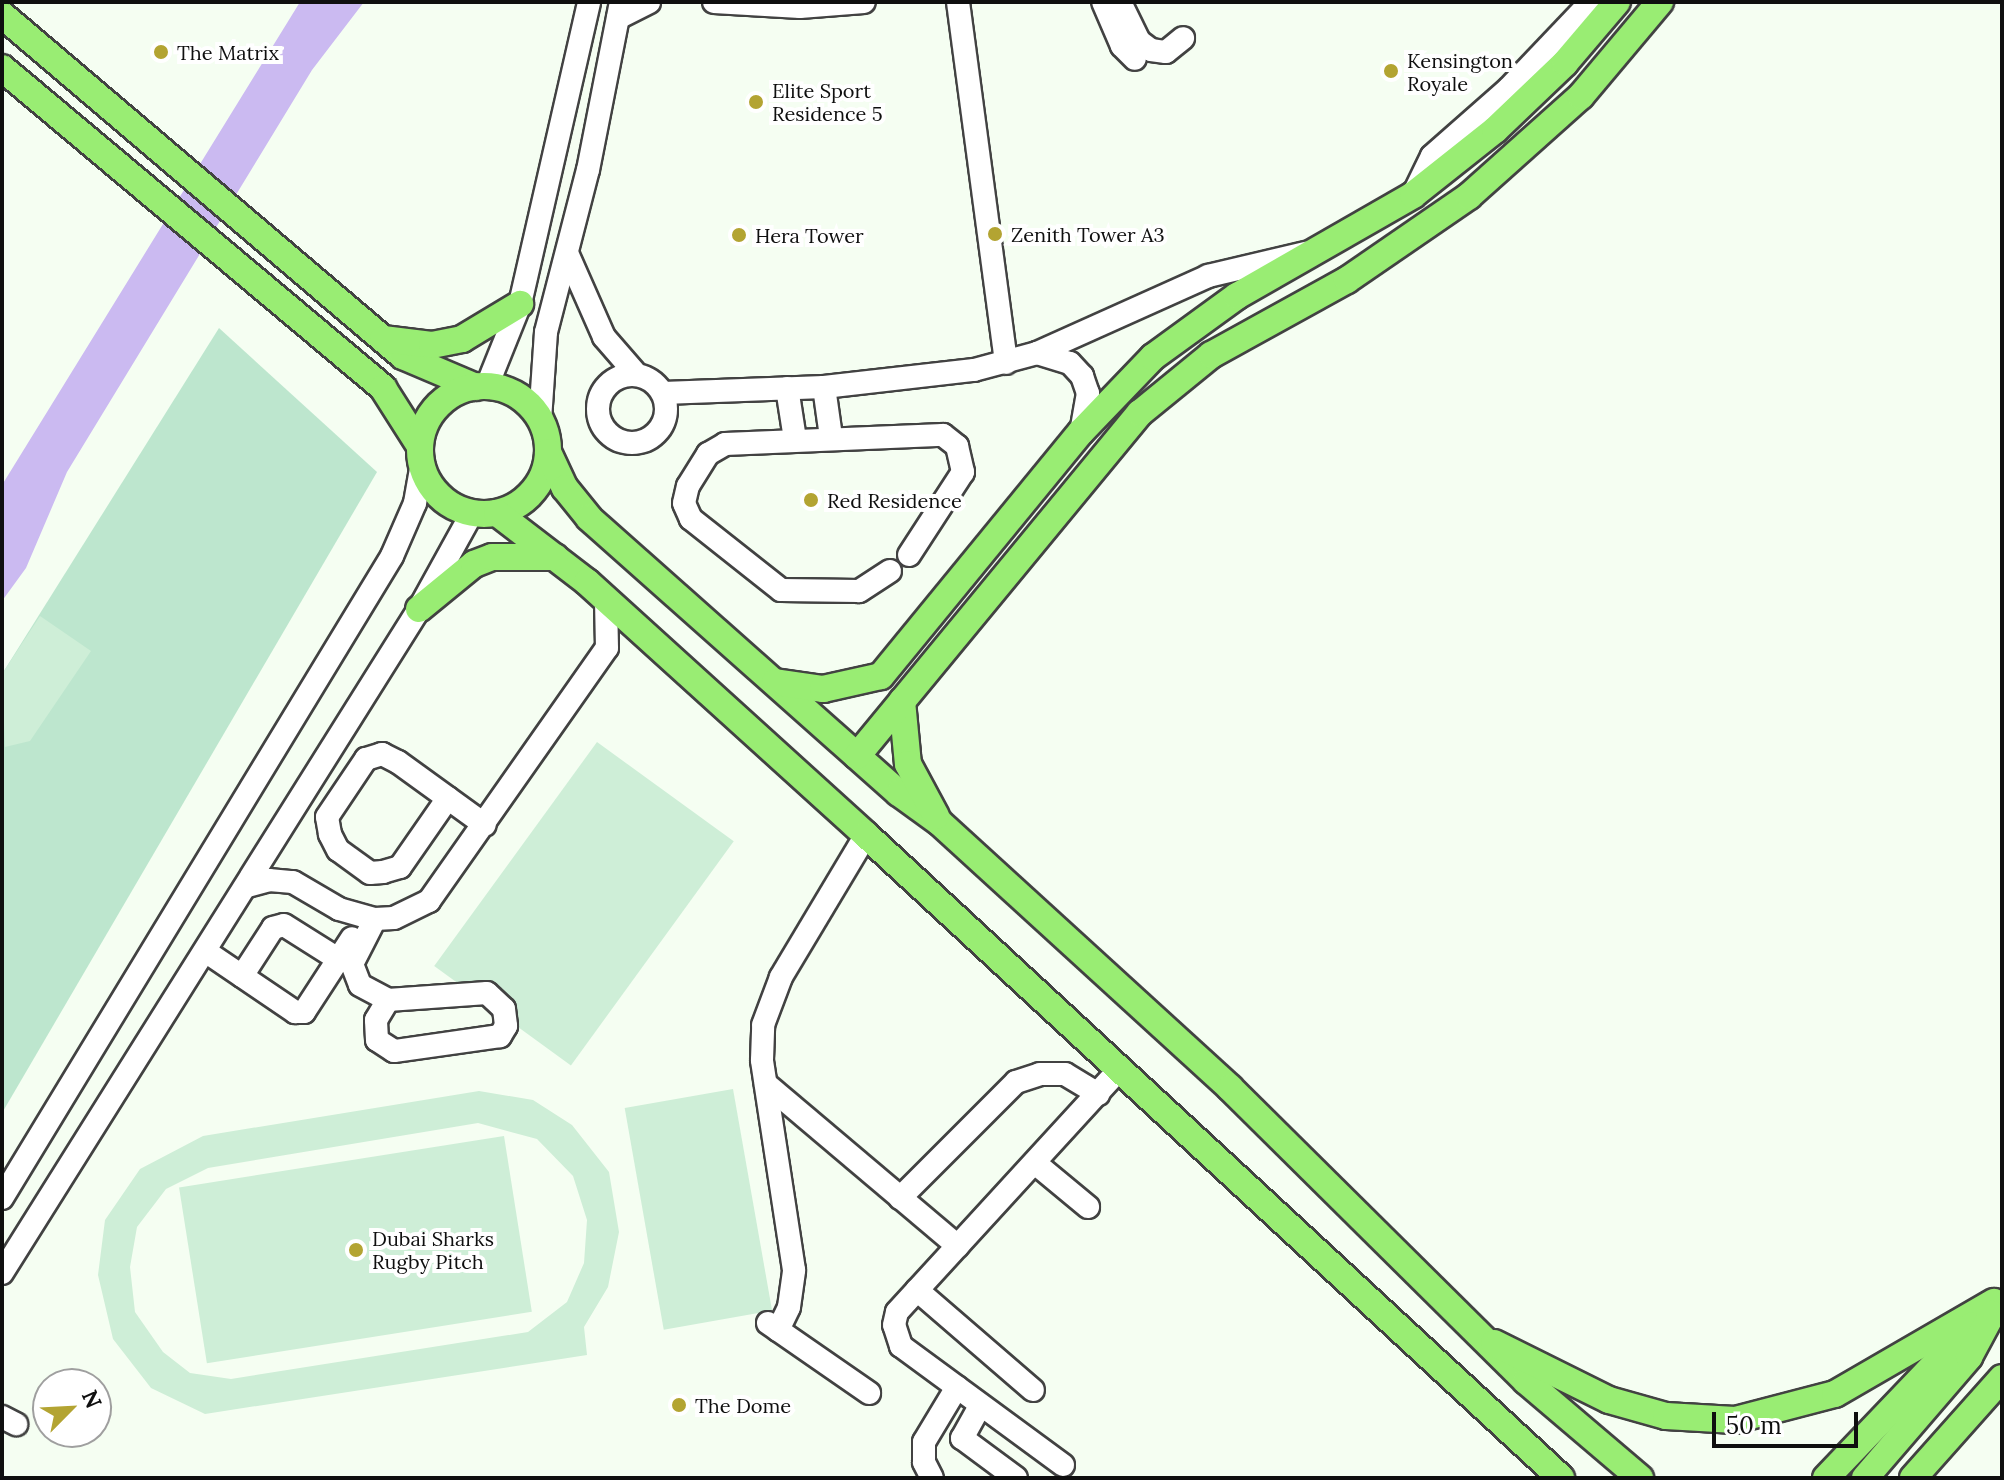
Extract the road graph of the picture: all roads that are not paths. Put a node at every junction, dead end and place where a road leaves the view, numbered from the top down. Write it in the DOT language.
graph roads {
  1 [pos="589,2"];
  2 [pos="649,2"];
  3 [pos="714,2"];
  4 [pos="864,2"];
  5 [pos="958,2"];
  6 [pos="1103,2"];
  7 [pos="1120,2"];
  8 [pos="1591,2"];
  9 [pos="1617,2"];
  10 [pos="1660,2"];
  11 [pos="619,10"];
  12 [pos="2,15"];
  13 [pos="1183,38"];
  14 [pos="1135,59"];
  15 [pos="2,68"];
  16 [pos="1413,195"];
  17 [pos="567,252"];
  18 [pos="1314,252"];
  19 [pos="520,304"];
  20 [pos="383,339"];
  21 [pos="1037,353"];
  22 [pos="1006,363"];
  23 [pos="637,375"];
  24 [pos="481,386"];
  25 [pos="824,387"];
  26 [pos="787,388"];
  27 [pos="663,393"];
  28 [pos="540,420"];
  29 [pos="1081,432"];
  30 [pos="831,437"];
  31 [pos="795,439"];
  32 [pos="548,452"];
  33 [pos="421,455"];
  34 [pos="485,513"];
  35 [pos="909,555"];
  36 [pos="555,557"];
  37 [pos="890,571"];
  38 [pos="606,602"];
  39 [pos="419,609"];
  40 [pos="652,642"];
  41 [pos="607,648"];
  42 [pos="775,682"];
  43 [pos="902,701"];
  44 [pos="857,756"];
  45 [pos="448,798"];
  46 [pos="939,822"];
  47 [pos="485,825"];
  48 [pos="866,835"];
  49 [pos="276,840"];
  50 [pos="247,886"];
  51 [pos="304,886"];
  52 [pos="370,918"];
  53 [pos="205,951"];
  54 [pos="338,959"];
  55 [pos="242,976"];
  56 [pos="388,1000"];
  57 [pos="121,1006"];
  58 [pos="1119,1070"];
  59 [pos="766,1084"];
  60 [pos="111,1093"];
  61 [pos="1098,1094"];
  62 [pos="1035,1163"];
  63 [pos="2,1198"];
  64 [pos="900,1198"];
  65 [pos="1088,1207"];
  66 [pos="958,1246"];
  67 [pos="2,1273"];
  68 [pos="917,1290"];
  69 [pos="1998,1298"];
  70 [pos="1484,1339"];
  71 [pos="2002,1378"];
  72 [pos="957,1387"];
  73 [pos="1033,1390"];
  74 [pos="869,1393"];
  75 [pos="980,1406"];
  76 [pos="1956,1430"];
  77 [pos="1063,1465"];
  78 [pos="932,1478"];
  79 [pos="1016,1478"];
  80 [pos="1561,1478"];
  81 [pos="1640,1478"];
  82 [pos="1826,1478"];
  83 [pos="1865,1478"];
  84 [pos="1913,1478"];
  85 [pos="1933,1478"];
  1 -- 19 [label="street"];
  2 -- 11 [label="street"];
  3 -- 4 [label="street"];
  5 -- 22 [label="street"];
  6 -- 14 [label="street"];
  7 -- 13 [label="street"];
  8 -- 16 [label="street"];
  9 -- 16 [label="main road"];
  10 -- 43 [label="main road"];
  11 -- 17 [label="street"];
  12 -- 20 [label="main road"];
  15 -- 33 [label="main road"];
  16 -- 18 [label="main road"];
  17 -- 23 [label="street"];
  17 -- 28 [label="street"];
  18 -- 21 [label="street"];
  18 -- 29 [label="main road"];
  19 -- 20 [label="main road"];
  19 -- 24 [label="street"];
  20 -- 24 [label="main road"];
  21 -- 22 [label="street"];
  21 -- 29 [label="street"];
  22 -- 25 [label="street"];
  23 -- 27 [label="street"];
  23 -- 27 [label="street"];
  24 -- 28 [label="main road"];
  24 -- 33 [label="main road"];
  25 -- 26 [label="street"];
  25 -- 30 [label="street"];
  26 -- 27 [label="street"];
  26 -- 31 [label="street"];
  28 -- 32 [label="main road"];
  29 -- 42 [label="main road"];
  30 -- 31 [label="street"];
  30 -- 35 [label="street"];
  31 -- 37 [label="street"];
  32 -- 34 [label="main road"];
  32 -- 42 [label="main road"];
  33 -- 34 [label="main road"];
  33 -- 57 [label="street"];
  34 -- 36 [label="main road"];
  34 -- 39 [label="street"];
  36 -- 38 [label="main road"];
  36 -- 39 [label="main road"];
  38 -- 40 [label="main road"];
  38 -- 41 [label="street"];
  39 -- 49 [label="street"];
  40 -- 41 [label="street"];
  40 -- 48 [label="main road"];
  41 -- 47 [label="street"];
  42 -- 44 [label="main road"];
  43 -- 44 [label="main road"];
  43 -- 46 [label="main road"];
  44 -- 46 [label="main road"];
  45 -- 45 [label="street"];
  45 -- 47 [label="street"];
  46 -- 70 [label="main road"];
  47 -- 52 [label="street"];
  48 -- 58 [label="main road"];
  48 -- 59 [label="street"];
  49 -- 50 [label="street"];
  49 -- 51 [label="street"];
  50 -- 51 [label="street"];
  50 -- 53 [label="street"];
  51 -- 52 [label="street"];
  52 -- 54 [label="street"];
  52 -- 56 [label="street"];
  53 -- 55 [label="street"];
  53 -- 60 [label="street"];
  54 -- 55 [label="street"];
  54 -- 55 [label="street"];
  56 -- 56 [label="street"];
  57 -- 60 [label="street"];
  57 -- 63 [label="street"];
  58 -- 61 [label="street"];
  58 -- 80 [label="main road"];
  59 -- 64 [label="street"];
  59 -- 74 [label="street"];
  60 -- 67 [label="street"];
  61 -- 62 [label="street"];
  61 -- 64 [label="street"];
  62 -- 65 [label="street"];
  62 -- 66 [label="street"];
  64 -- 66 [label="street"];
  66 -- 68 [label="street"];
  68 -- 72 [label="street"];
  68 -- 73 [label="street"];
  69 -- 70 [label="main road"];
  69 -- 82 [label="main road"];
  69 -- 83 [label="main road"];
  70 -- 81 [label="main road"];
  71 -- 76 [label="main road"];
  72 -- 75 [label="street"];
  72 -- 78 [label="street"];
  75 -- 77 [label="street"];
  75 -- 79 [label="street"];
  76 -- 84 [label="main road"];
  76 -- 85 [label="main road"];
}
